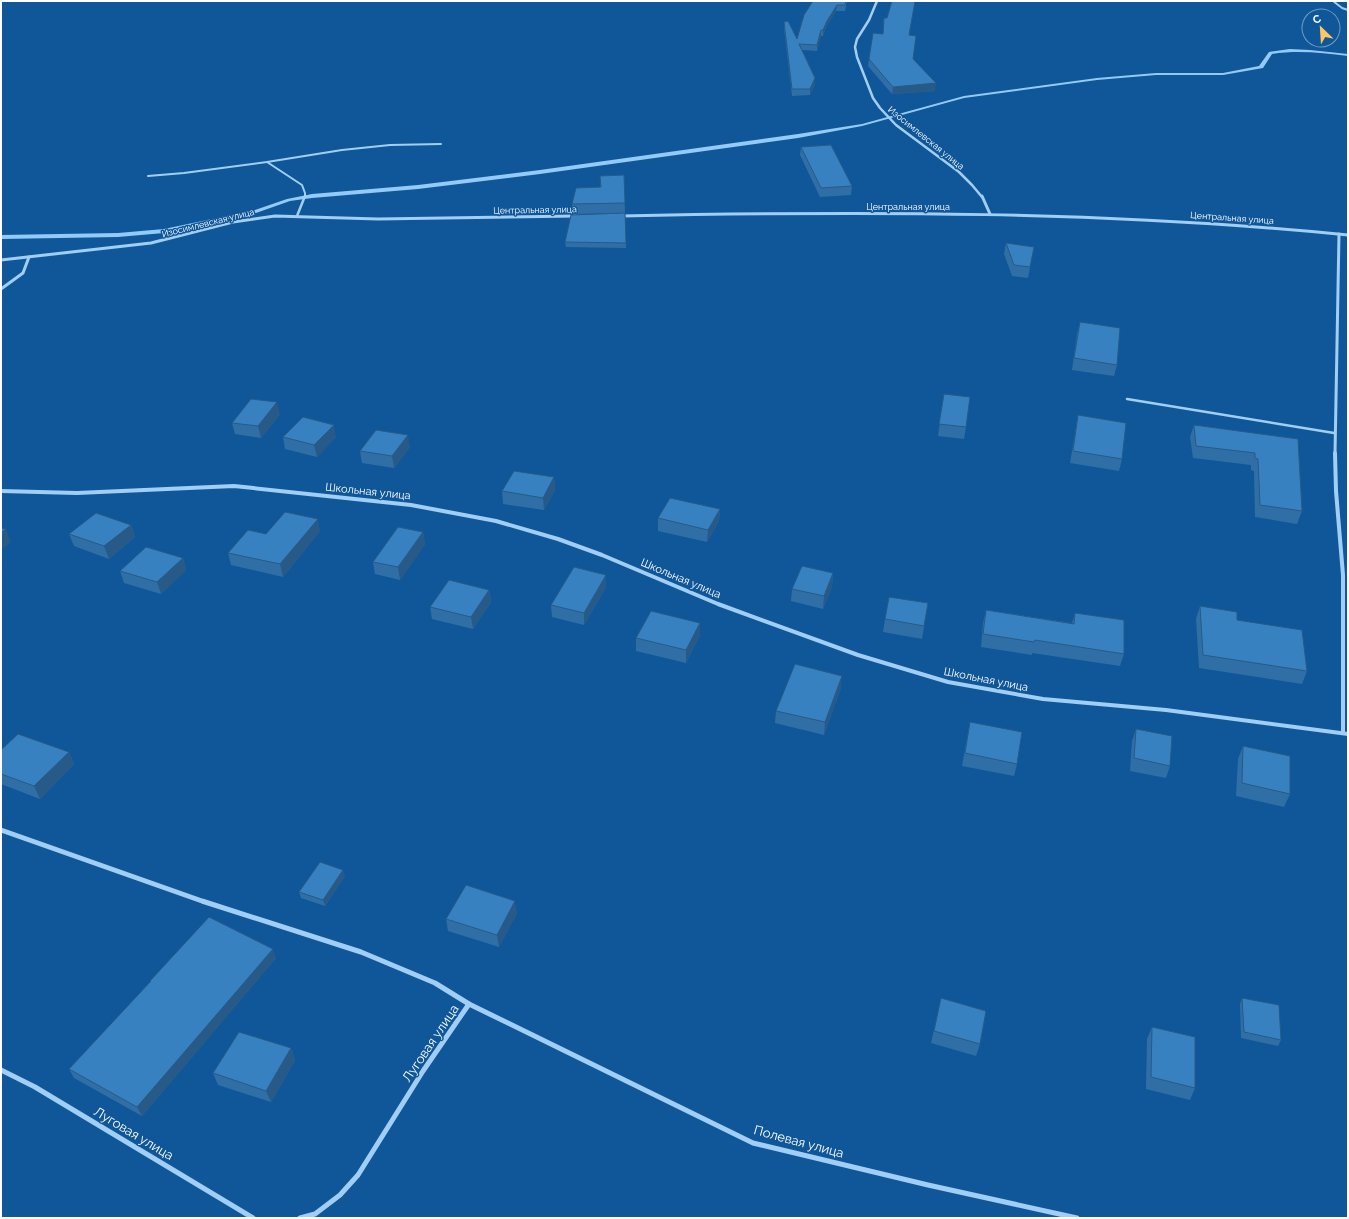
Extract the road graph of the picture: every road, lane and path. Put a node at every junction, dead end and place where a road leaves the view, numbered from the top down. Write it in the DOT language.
graph roads {
  1 [pos="877,1"];
  2 [pos="1333,1"];
  3 [pos="1348,10"];
  4 [pos="441,144"];
  5 [pos="267,162"];
  6 [pos="148,176"];
  7 [pos="990,214"];
  8 [pos="297,216"];
  9 [pos="577,216"];
  10 [pos="616,216"];
  11 [pos="466,219"];
  12 [pos="1339,234"];
  13 [pos="1348,235"];
  14 [pos="29,257"];
  15 [pos="1,260"];
  16 [pos="1,288"];
  17 [pos="1127,399"];
  18 [pos="1334,433"];
  19 [pos="1,491"];
  20 [pos="1346,733"];
  21 [pos="1,830"];
  22 [pos="469,1004"];
  23 [pos="1,1070"];
  24 [pos="253,1218"];
  25 [pos="300,1218"];
  26 [pos="1077,1218"];
  1 -- 7 [label="street, Изосимлевская улица"];
  2 -- 3 [label="lane"];
  4 -- 5 [label="lane"];
  5 -- 6 [label="lane"];
  5 -- 8 [label="lane"];
  7 -- 10 [label="street, Центральная улица"];
  7 -- 12 [label="street, Центральная улица"];
  8 -- 11 [label="street, Изосимлевская улица"];
  8 -- 14 [label="street, Изосимлевская улица"];
  9 -- 11 [label="street, Центральная улица"];
  12 -- 13 [label="street, Центральная улица"];
  12 -- 18 [label="street"];
  14 -- 15 [label="street, Изосимлевская улица"];
  14 -- 16 [label="street"];
  17 -- 18 [label="lane"];
  18 -- 20 [label="street"];
  19 -- 20 [label="street, Школьная улица"];
  21 -- 22 [label="street, Полевая улица"];
  22 -- 25 [label="street, Луговая улица"];
  22 -- 26 [label="street, Полевая улица"];
  23 -- 24 [label="street, Луговая улица"];
}
